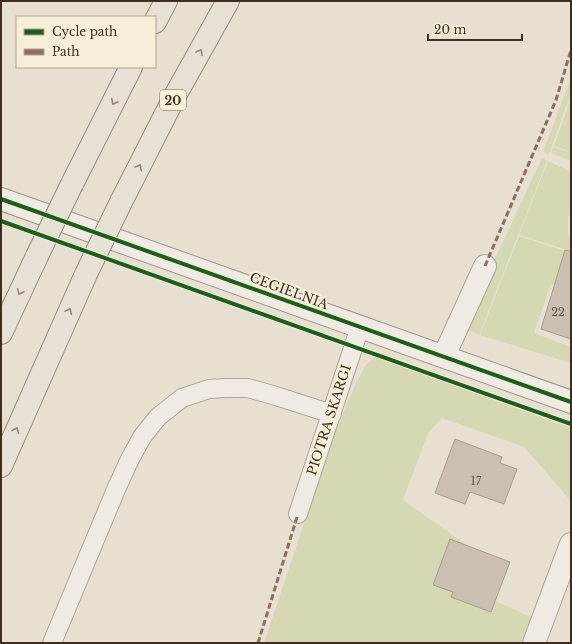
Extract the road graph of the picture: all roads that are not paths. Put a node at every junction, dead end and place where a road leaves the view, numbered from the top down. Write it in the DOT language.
graph roads {
  1 [pos="166,1"];
  2 [pos="228,1"];
  3 [pos="156,20"];
  4 [pos="130,68"];
  5 [pos="1,199"];
  6 [pos="485,266"];
  7 [pos="360,327"];
  8 [pos="1,334"];
  9 [pos="444,356"];
  10 [pos="571,402"];
  11 [pos="332,414"];
  12 [pos="1,466"];
  13 [pos="298,514"];
  14 [pos="571,544"];
  15 [pos="52,643"];
  16 [pos="534,643"];
  1 -- 3 [label="main road"];
  12 -- 2 [label="main road, 20, one-way, bridge"];
  4 -- 8 [label="main road, one-way, bridge"];
  5 -- 7 [label="street, CEGIELNIA"];
  6 -- 9 [label="street"];
  7 -- 9 [label="street, CEGIELNIA"];
  7 -- 11 [label="lane, PIOTRA SKARGI"];
  9 -- 10 [label="street, CEGIELNIA"];
  11 -- 13 [label="lane, PIOTRA SKARGI"];
  11 -- 15 [label="lane"];
  14 -- 16 [label="street"];
}
